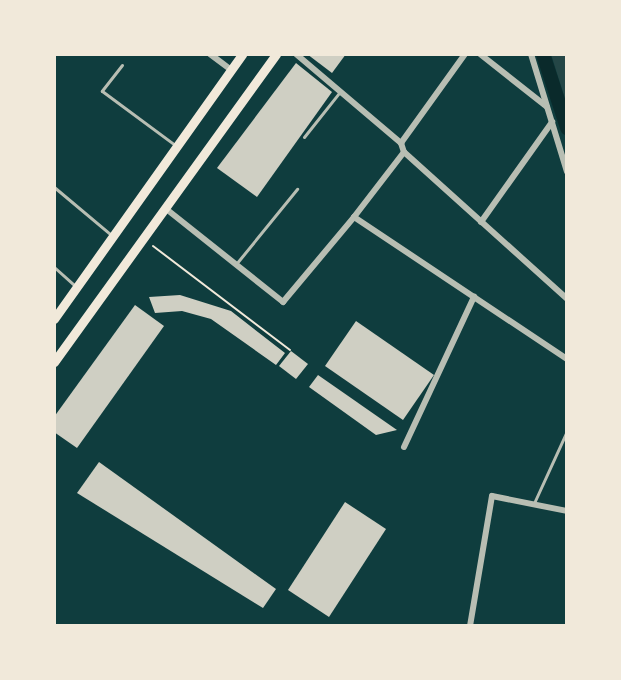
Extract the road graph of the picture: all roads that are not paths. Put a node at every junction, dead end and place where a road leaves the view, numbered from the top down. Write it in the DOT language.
graph roads {
  1 [pos="210,54"];
  2 [pos="242,54"];
  3 [pos="276,54"];
  4 [pos="296,54"];
  5 [pos="465,54"];
  6 [pos="480,54"];
  7 [pos="531,54"];
  8 [pos="122,65"];
  9 [pos="231,70"];
  10 [pos="340,91"];
  11 [pos="547,107"];
  12 [pos="552,122"];
  13 [pos="304,137"];
  14 [pos="402,143"];
  15 [pos="176,146"];
  16 [pos="404,152"];
  17 [pos="567,172"];
  18 [pos="54,187"];
  19 [pos="297,189"];
  20 [pos="165,208"];
  21 [pos="354,217"];
  22 [pos="481,222"];
  23 [pos="113,236"];
  24 [pos="235,266"];
  25 [pos="54,267"];
  26 [pos="76,288"];
  27 [pos="474,297"];
  28 [pos="567,300"];
  29 [pos="54,319"];
  30 [pos="567,359"];
  31 [pos="54,362"];
  32 [pos="567,431"];
  33 [pos="404,447"];
  34 [pos="533,504"];
  35 [pos="567,511"];
  36 [pos="470,626"];
  1 -- 9 [label="street"];
  2 -- 9 [label="main road"];
  3 -- 20 [label="main road"];
  4 -- 10 [label="street"];
  5 -- 14 [label="street"];
  6 -- 11 [label="street"];
  7 -- 11 [label="street"];
  8 -- 15 [label="lane"];
  9 -- 15 [label="main road"];
  10 -- 13 [label="lane"];
  10 -- 14 [label="street"];
  11 -- 12 [label="street"];
  12 -- 17 [label="street"];
  12 -- 22 [label="street"];
  14 -- 16 [label="street"];
  15 -- 23 [label="main road"];
  16 -- 21 [label="street"];
  16 -- 22 [label="street"];
  18 -- 23 [label="lane"];
  19 -- 24 [label="lane"];
  20 -- 24 [label="street"];
  20 -- 31 [label="main road"];
  21 -- 24 [label="street"];
  21 -- 27 [label="street"];
  22 -- 28 [label="street"];
  23 -- 26 [label="main road"];
  25 -- 26 [label="lane"];
  26 -- 29 [label="main road"];
  27 -- 30 [label="street"];
  27 -- 33 [label="street"];
  32 -- 34 [label="lane"];
  34 -- 35 [label="street"];
  34 -- 36 [label="street"];
}
